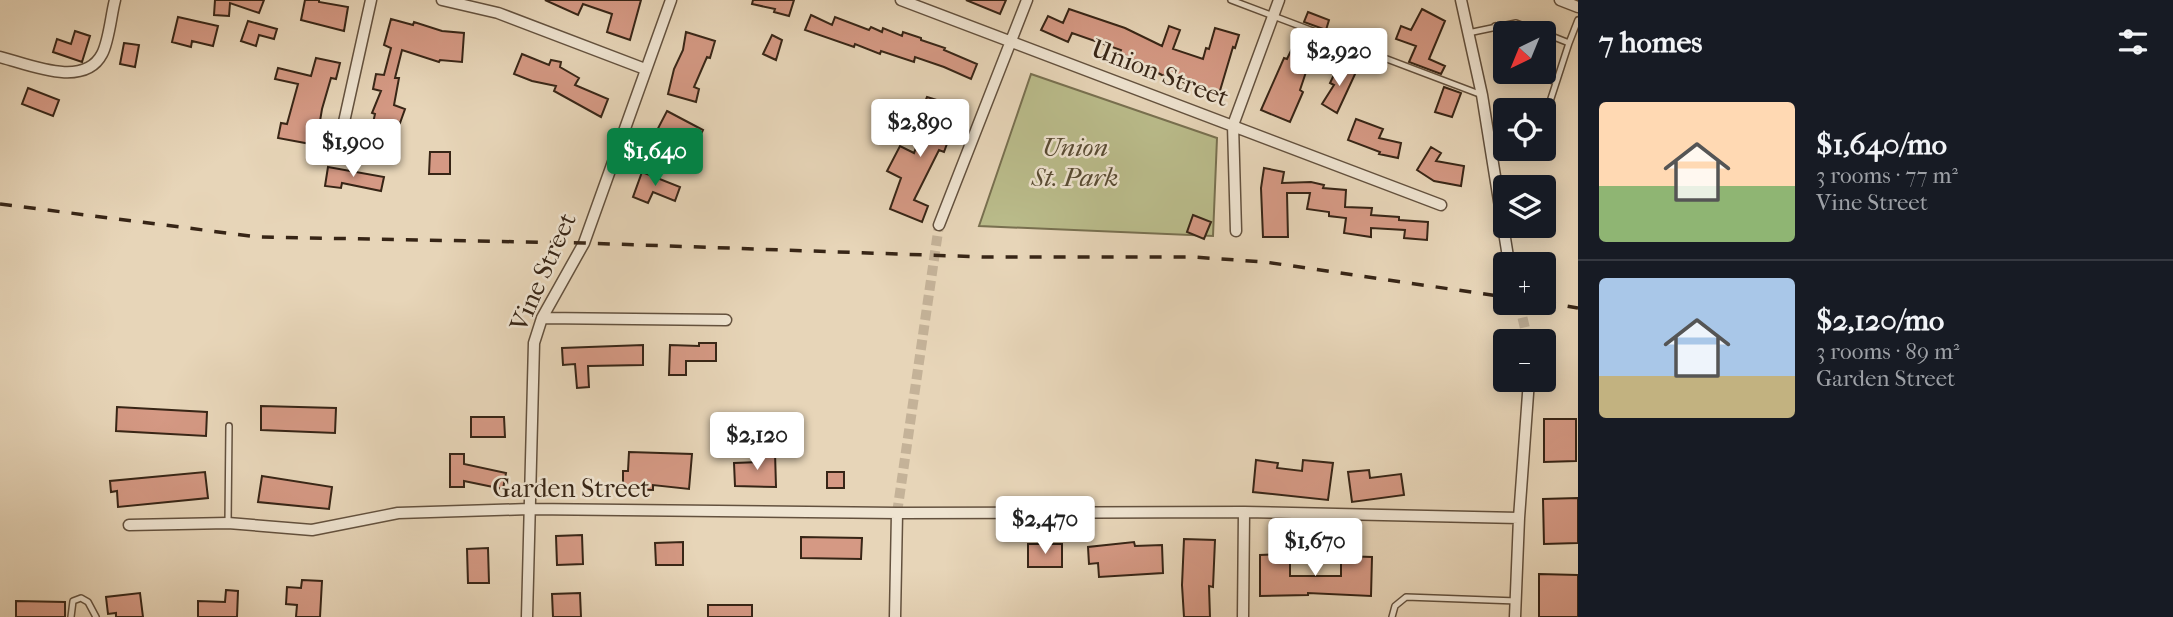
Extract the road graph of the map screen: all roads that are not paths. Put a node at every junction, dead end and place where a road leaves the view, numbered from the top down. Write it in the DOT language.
graph roads {
  1 [pos="115,0"];
  2 [pos="371,0"];
  3 [pos="442,0"];
  4 [pos="671,0"];
  5 [pos="901,0"];
  6 [pos="1027,0"];
  7 [pos="1231,0"];
  8 [pos="1279,0"];
  9 [pos="1461,0"];
  10 [pos="1560,0"];
  11 [pos="1578,8"];
  12 [pos="1273,16"];
  13 [pos="1578,20"];
  14 [pos="1493,27"];
  15 [pos="1468,33"];
  16 [pos="1576,33"];
  17 [pos="1556,38"];
  18 [pos="1012,42"];
  19 [pos="1569,43"];
  20 [pos="0,57"];
  21 [pos="645,69"];
  22 [pos="1556,82"];
  23 [pos="1482,95"];
  24 [pos="1233,125"];
  25 [pos="340,140"];
  26 [pos="1441,205"];
  27 [pos="939,225"];
  28 [pos="1236,231"];
  29 [pos="1507,252"];
  30 [pos="542,318"];
  31 [pos="726,320"];
  32 [pos="1528,392"];
  33 [pos="229,426"];
  34 [pos="529,509"];
  35 [pos="1244,512"];
  36 [pos="897,513"];
  37 [pos="1519,518"];
  38 [pos="228,523"];
  39 [pos="129,525"];
  40 [pos="1517,601"];
  41 [pos="71,617"];
  42 [pos="96,617"];
  43 [pos="527,617"];
  44 [pos="895,617"];
  45 [pos="1243,617"];
  46 [pos="1392,617"];
  47 [pos="1515,617"];
  1 -- 20 [label="street"];
  2 -- 25 [label="street"];
  3 -- 21 [label="street"];
  4 -- 21 [label="street, Vine Street"];
  5 -- 18 [label="street, Union Street"];
  6 -- 18 [label="street"];
  7 -- 12 [label="lane"];
  8 -- 12 [label="street"];
  9 -- 15 [label="street"];
  10 -- 11 [label="street"];
  12 -- 23 [label="lane"];
  12 -- 24 [label="street"];
  13 -- 16 [label="lane"];
  14 -- 15 [label="lane"];
  15 -- 23 [label="street"];
  16 -- 19 [label="lane"];
  17 -- 19 [label="lane"];
  18 -- 24 [label="street, Union Street"];
  18 -- 27 [label="street"];
  19 -- 22 [label="lane"];
  21 -- 30 [label="street, Vine Street"];
  23 -- 29 [label="street"];
  24 -- 26 [label="street, Union Street"];
  24 -- 28 [label="street"];
  30 -- 31 [label="street"];
  30 -- 34 [label="street, Vine Street"];
  32 -- 37 [label="street"];
  33 -- 38 [label="lane"];
  34 -- 36 [label="street, Garden Street"];
  34 -- 38 [label="street, Garden Street"];
  34 -- 43 [label="street, Vine Street"];
  35 -- 36 [label="street, Garden Street"];
  35 -- 37 [label="street, Garden Street"];
  35 -- 45 [label="street"];
  36 -- 44 [label="street"];
  37 -- 40 [label="street"];
  38 -- 39 [label="street, Garden Street"];
  40 -- 46 [label="lane"];
  40 -- 47 [label="street"];
  41 -- 42 [label="lane"];
}
